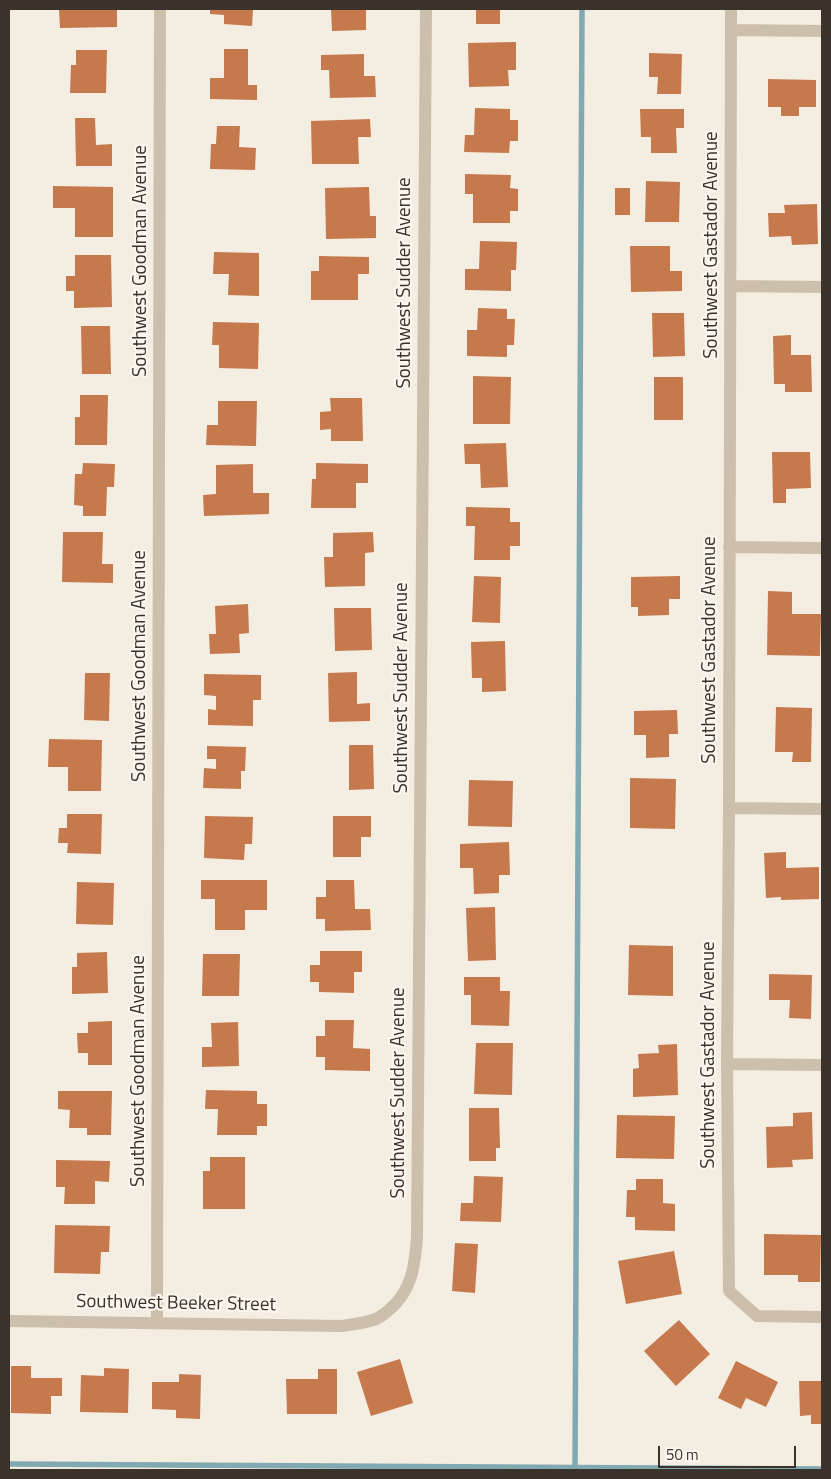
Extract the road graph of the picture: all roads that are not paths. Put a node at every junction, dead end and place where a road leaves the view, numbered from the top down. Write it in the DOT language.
graph roads {
  1 [pos="160,9"];
  2 [pos="426,9"];
  3 [pos="731,9"];
  4 [pos="731,30"];
  5 [pos="822,31"];
  6 [pos="731,286"];
  7 [pos="822,287"];
  8 [pos="729,547"];
  9 [pos="822,548"];
  10 [pos="729,808"];
  11 [pos="822,809"];
  12 [pos="726,1064"];
  13 [pos="822,1065"];
  14 [pos="822,1317"];
  15 [pos="9,1321"];
  16 [pos="156,1322"];
  17 [pos="342,1326"];
  1 -- 16 [label="street, Southwest Goodman Avenue"];
  2 -- 17 [label="street, Southwest Sudder Avenue"];
  3 -- 4 [label="street, Southwest Gastador Avenue"];
  4 -- 5 [label="street"];
  4 -- 6 [label="street, Southwest Gastador Avenue"];
  6 -- 7 [label="street"];
  6 -- 8 [label="street, Southwest Gastador Avenue"];
  8 -- 9 [label="street"];
  8 -- 10 [label="street, Southwest Gastador Avenue"];
  10 -- 11 [label="street"];
  10 -- 12 [label="street, Southwest Gastador Avenue"];
  12 -- 13 [label="street"];
  12 -- 14 [label="street, Southwest Gastador Avenue"];
  15 -- 16 [label="street, Southwest Beeker Street"];
  16 -- 17 [label="street, Southwest Beeker Street"];
}
